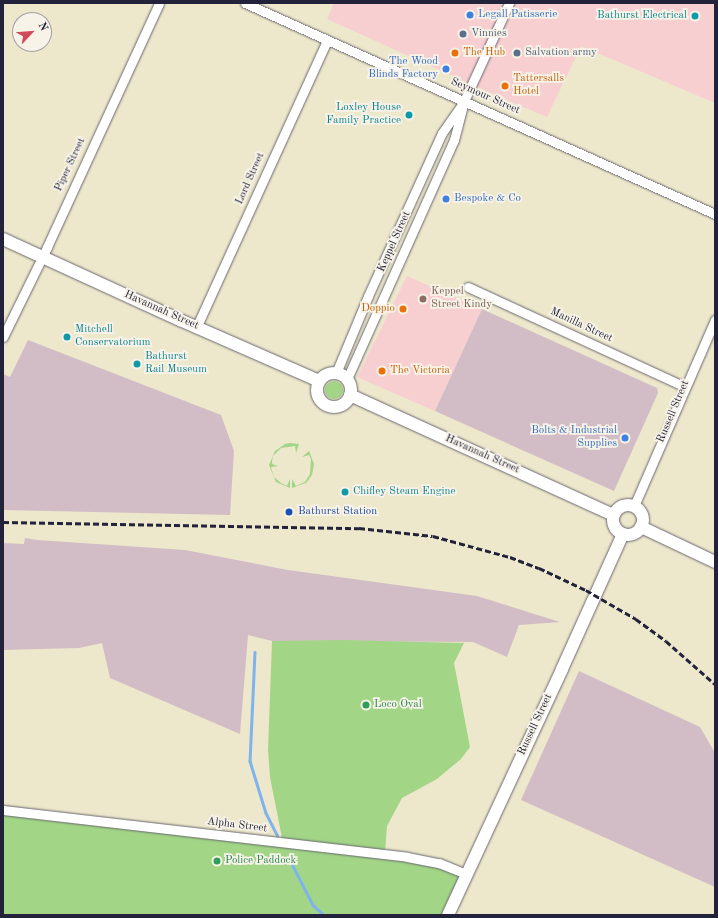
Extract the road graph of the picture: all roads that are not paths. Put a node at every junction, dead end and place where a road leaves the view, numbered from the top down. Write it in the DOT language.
graph roads {
  1 [pos="159,3"];
  2 [pos="245,3"];
  3 [pos="509,3"];
  4 [pos="327,40"];
  5 [pos="464,101"];
  6 [pos="418,185"];
  7 [pos="430,191"];
  8 [pos="715,214"];
  9 [pos="3,239"];
  10 [pos="42,257"];
  11 [pos="468,287"];
  12 [pos="368,296"];
  13 [pos="381,303"];
  14 [pos="715,320"];
  15 [pos="196,328"];
  16 [pos="3,337"];
  17 [pos="336,373"];
  18 [pos="347,378"];
  19 [pos="319,381"];
  20 [pos="685,387"];
  21 [pos="350,395"];
  22 [pos="634,506"];
  23 [pos="614,515"];
  24 [pos="641,527"];
  25 [pos="622,534"];
  26 [pos="715,562"];
  27 [pos="3,810"];
  28 [pos="466,874"];
  29 [pos="448,915"];
  1 -- 10 [label="street, Piper Street"];
  2 -- 4 [label="street, Seymour Street"];
  3 -- 5 [label="street, Keppel Street"];
  4 -- 5 [label="street, Seymour Street"];
  4 -- 15 [label="street, Lord Street"];
  5 -- 6 [label="street, Keppel Street"];
  5 -- 7 [label="street, Keppel Street"];
  5 -- 8 [label="street, Seymour Street"];
  6 -- 7 [label="street"];
  6 -- 12 [label="street, Keppel Street"];
  7 -- 13 [label="street, Keppel Street"];
  9 -- 10 [label="street, Havannah Street"];
  10 -- 15 [label="street, Havannah Street"];
  10 -- 16 [label="street, Piper Street"];
  11 -- 20 [label="street, Manilla Street"];
  12 -- 13 [label="street"];
  12 -- 17 [label="street, Keppel Street"];
  13 -- 18 [label="street, Keppel Street"];
  14 -- 20 [label="street, Russell Street"];
  15 -- 19 [label="street, Havannah Street"];
  17 -- 18 [label="street"];
  17 -- 19 [label="street"];
  18 -- 21 [label="street"];
  19 -- 21 [label="street"];
  20 -- 22 [label="street, Russell Street"];
  21 -- 23 [label="street, Havannah Street"];
  22 -- 23 [label="street"];
  22 -- 24 [label="street"];
  23 -- 25 [label="street"];
  24 -- 25 [label="street"];
  24 -- 26 [label="street"];
  25 -- 28 [label="street, Russell Street"];
  27 -- 28 [label="street, Alpha Street"];
  28 -- 29 [label="street, Russell Street"];
}
